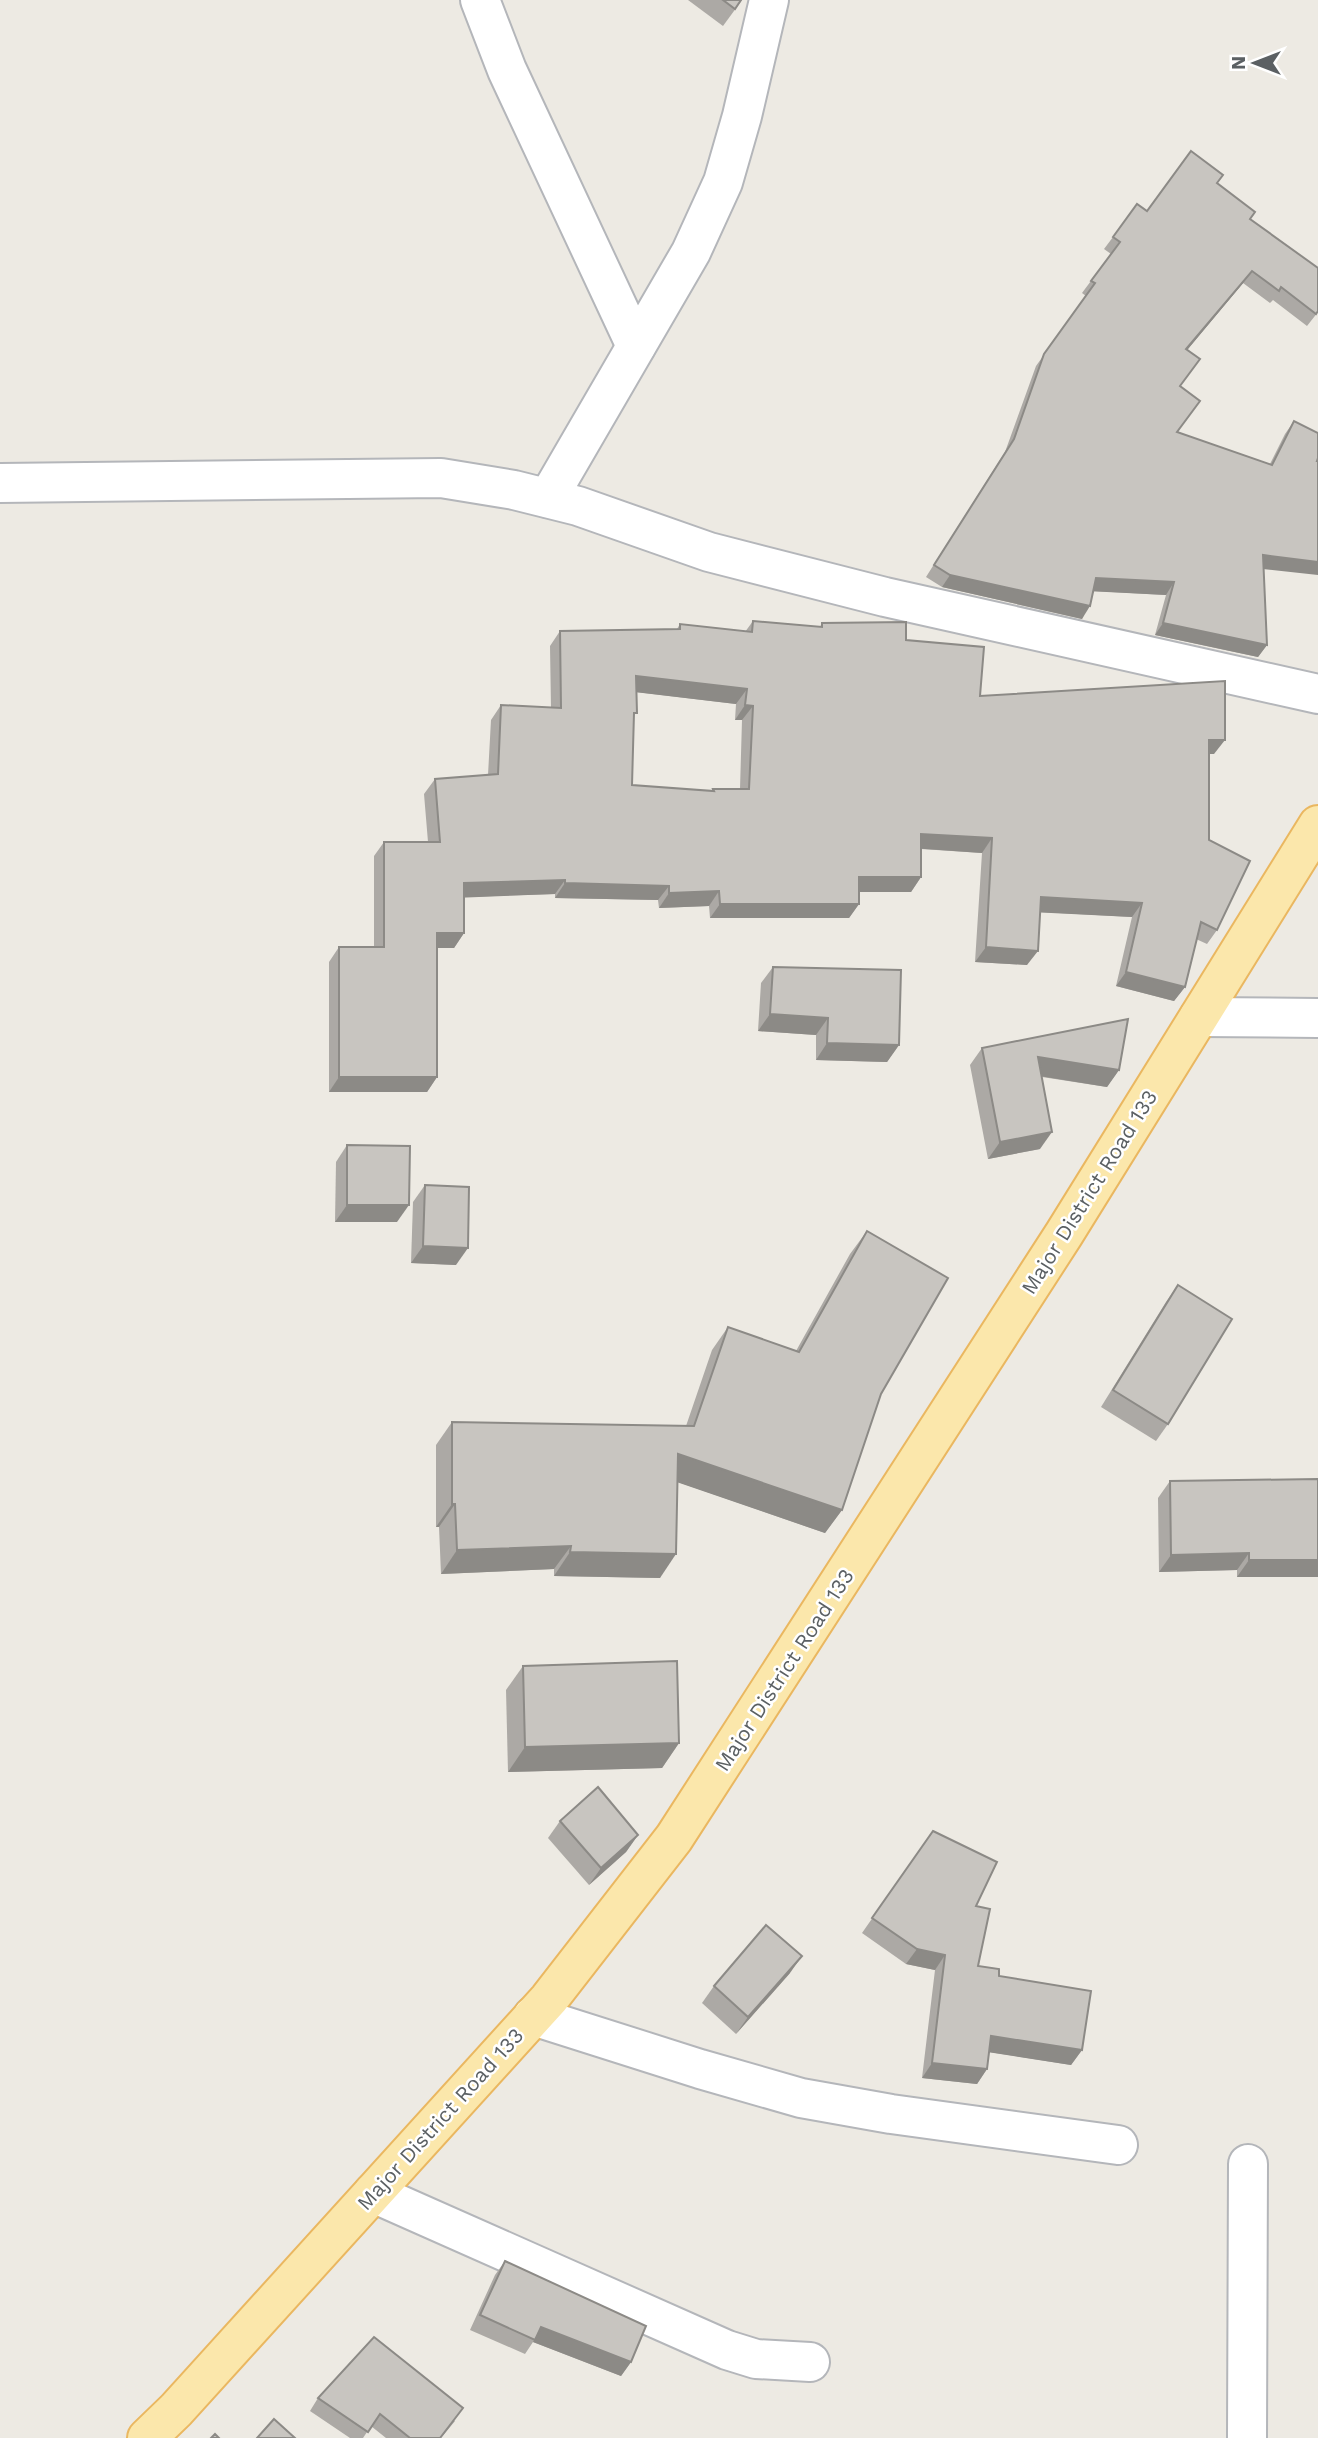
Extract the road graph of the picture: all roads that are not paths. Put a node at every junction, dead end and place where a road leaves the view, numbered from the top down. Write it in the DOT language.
graph roads {
  1 [pos="480,0"];
  2 [pos="769,0"];
  3 [pos="636,346"];
  4 [pos="0,483"];
  5 [pos="548,498"];
  6 [pos="1318,694"];
  7 [pos="1318,825"];
  8 [pos="1199,1017"];
  9 [pos="1318,1018"];
  10 [pos="533,2016"];
  11 [pos="1118,2145"];
  12 [pos="1248,2164"];
  13 [pos="373,2193"];
  14 [pos="810,2362"];
  15 [pos="147,2438"];
  16 [pos="1247,2438"];
  1 -- 3 [label="street"];
  2 -- 3 [label="street"];
  3 -- 5 [label="street"];
  4 -- 5 [label="street"];
  5 -- 6 [label="street"];
  7 -- 8 [label="main road, Major District Road 133"];
  8 -- 9 [label="street"];
  8 -- 10 [label="main road, Major District Road 133"];
  10 -- 11 [label="street"];
  10 -- 13 [label="main road, Major District Road 133"];
  12 -- 16 [label="street"];
  13 -- 14 [label="street"];
  13 -- 15 [label="main road, Major District Road 133"];
}
